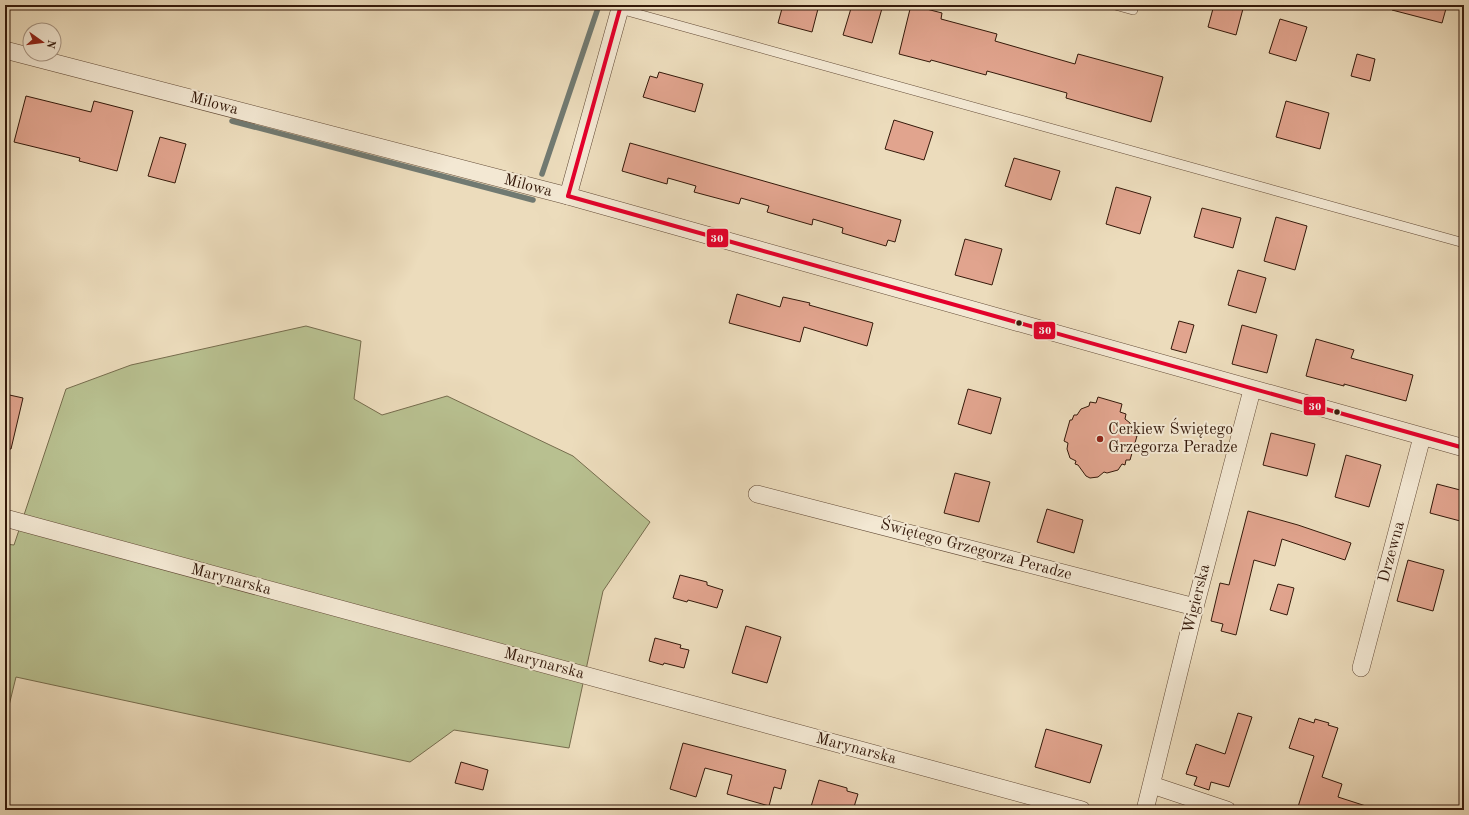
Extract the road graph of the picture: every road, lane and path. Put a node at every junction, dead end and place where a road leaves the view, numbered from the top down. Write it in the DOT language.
graph roads {
  1 [pos="1115,5"];
  2 [pos="621,7"];
  3 [pos="1133,10"];
  4 [pos="5,50"];
  5 [pos="568,196"];
  6 [pos="1464,243"];
  7 [pos="1252,390"];
  8 [pos="1422,437"];
  9 [pos="1464,448"];
  10 [pos="757,494"];
  11 [pos="5,518"];
  12 [pos="1194,607"];
  13 [pos="1361,668"];
  14 [pos="1152,785"];
  15 [pos="1082,810"];
  16 [pos="1145,810"];
  17 [pos="1227,810"];
  1 -- 3 [label="lane"];
  2 -- 5 [label="street"];
  2 -- 6 [label="lane"];
  4 -- 5 [label="street, Milowa"];
  5 -- 7 [label="street, Milowa"];
  7 -- 8 [label="street, Milowa"];
  7 -- 12 [label="street, Wigierska"];
  8 -- 9 [label="street, Milowa"];
  8 -- 13 [label="street, Drzewna"];
  10 -- 12 [label="street, Świętego Grzegorza Peradze"];
  11 -- 15 [label="street, Marynarska"];
  12 -- 14 [label="street, Wigierska"];
  14 -- 16 [label="street, Wigierska"];
  14 -- 17 [label="street"];
}
